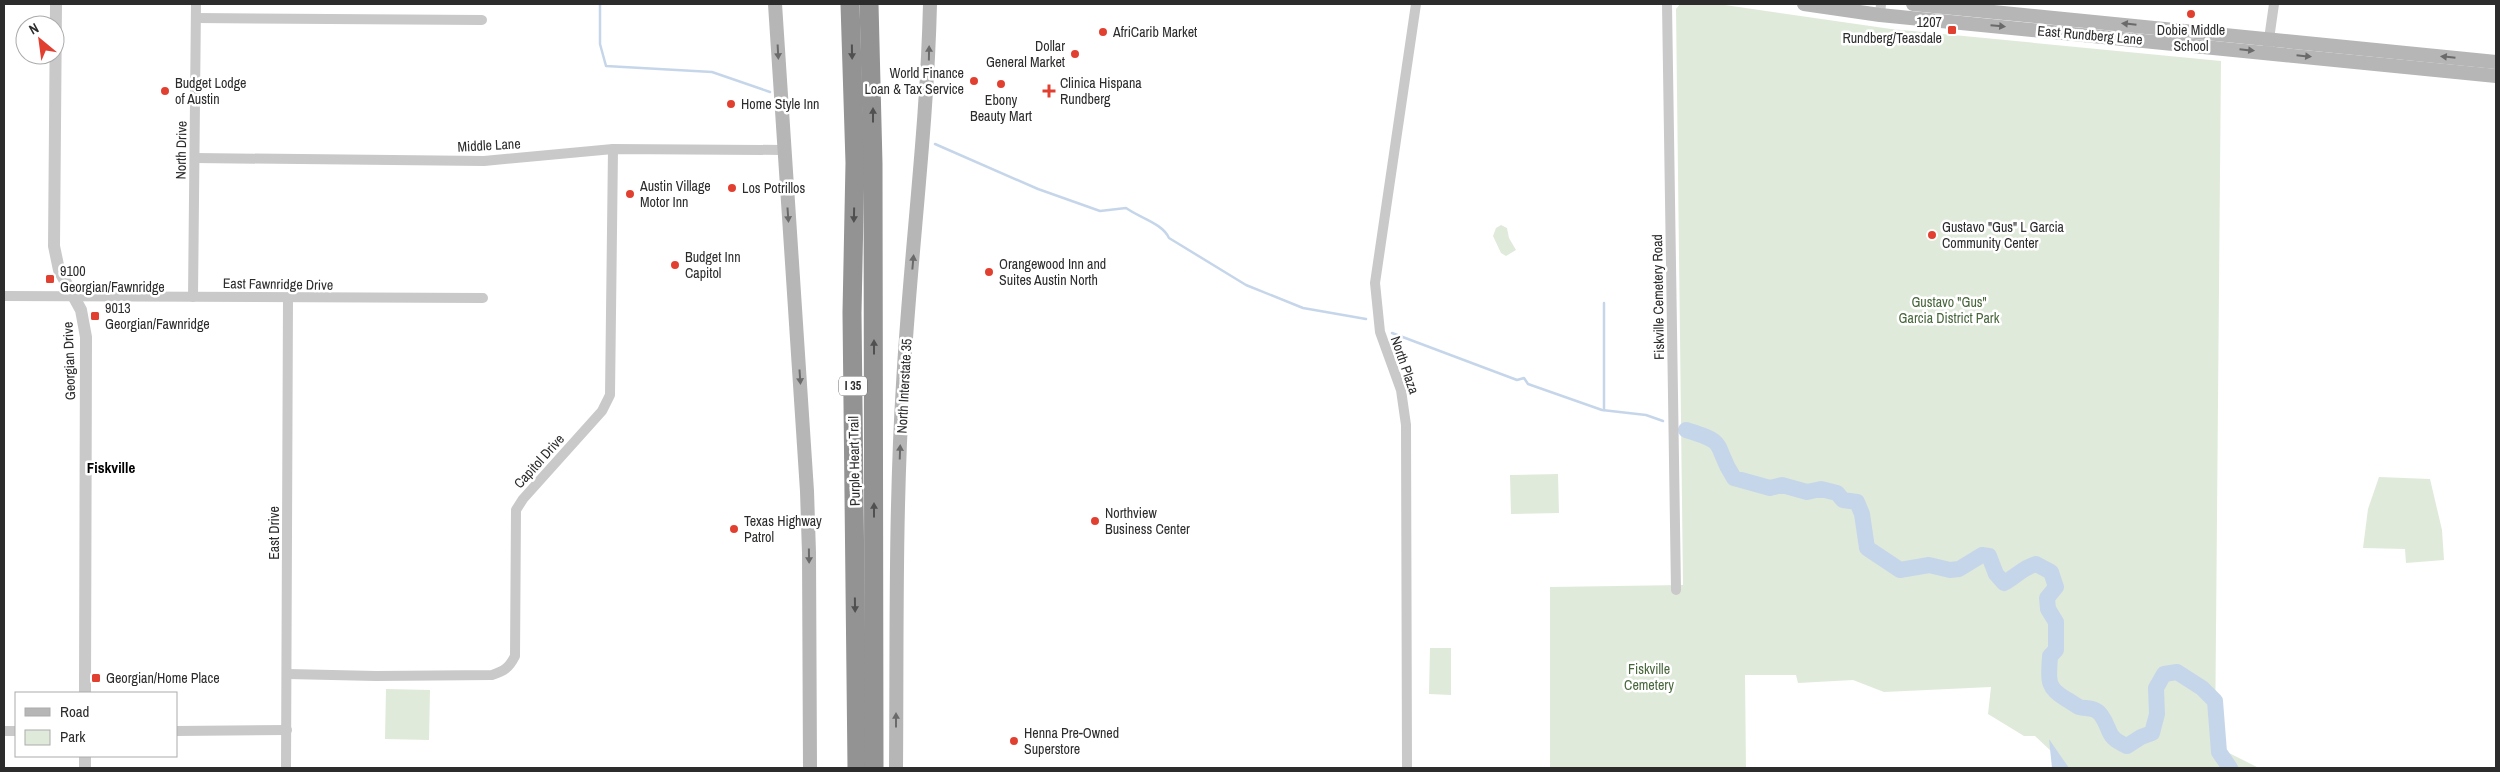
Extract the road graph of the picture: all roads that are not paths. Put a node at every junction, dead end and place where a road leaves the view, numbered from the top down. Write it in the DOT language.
graph roads {
  1 [pos="56,4"];
  2 [pos="196,4"];
  3 [pos="775,4"];
  4 [pos="850,4"];
  5 [pos="869,4"];
  6 [pos="930,4"];
  7 [pos="1416,4"];
  8 [pos="1667,4"];
  9 [pos="1804,4"];
  10 [pos="1913,4"];
  11 [pos="2274,4"];
  12 [pos="1954,7"];
  13 [pos="1880,9"];
  14 [pos="196,18"];
  15 [pos="2067,18"];
  16 [pos="482,20"];
  17 [pos="1965,23"];
  18 [pos="2065,33"];
  19 [pos="2268,45"];
  20 [pos="2346,46"];
  21 [pos="2407,52"];
  22 [pos="2342,60"];
  23 [pos="2496,62"];
  24 [pos="2406,67"];
  25 [pos="2496,76"];
  26 [pos="613,149"];
  27 [pos="784,150"];
  28 [pos="195,158"];
  29 [pos="4,296"];
  30 [pos="73,297"];
  31 [pos="193,297"];
  32 [pos="288,298"];
  33 [pos="483,298"];
  34 [pos="874,548"];
  35 [pos="1676,590"];
  36 [pos="288,674"];
  37 [pos="85,692"];
  38 [pos="286,730"];
  39 [pos="178,731"];
  40 [pos="286,768"];
  41 [pos="810,768"];
  42 [pos="857,768"];
  43 [pos="874,768"];
  44 [pos="886,768"];
  45 [pos="896,768"];
  46 [pos="1407,768"];
  1 -- 30 [label="street, Georgian Drive"];
  2 -- 14 [label="street, North Drive"];
  3 -- 27 [label="main road, one-way"];
  4 -- 42 [label="highway, Purple Heart Trail / I 35, one-way"];
  34 -- 5 [label="highway, Purple Heart Trail / I 35, one-way"];
  45 -- 6 [label="main road, North Interstate 35, one-way"];
  7 -- 46 [label="street, North Plaza"];
  8 -- 35 [label="street, Fiskville Cemetery Road"];
  9 -- 13 [label="main road, East Rundberg Lane"];
  10 -- 12 [label="main road, East Rundberg Lane"];
  11 -- 19 [label="street"];
  12 -- 15 [label="main road, East Rundberg Lane"];
  12 -- 17 [label="main road"];
  13 -- 17 [label="main road, East Rundberg Lane"];
  14 -- 16 [label="street"];
  14 -- 28 [label="street, North Drive"];
  15 -- 18 [label="main road"];
  19 -- 15 [label="main road, East Rundberg Lane, one-way"];
  17 -- 18 [label="main road, East Rundberg Lane, one-way"];
  18 -- 19 [label="main road, East Rundberg Lane, one-way"];
  19 -- 20 [label="main road, East Rundberg Lane"];
  19 -- 22 [label="main road, East Rundberg Lane, one-way"];
  20 -- 21 [label="main road, East Rundberg Lane"];
  20 -- 22 [label="main road"];
  23 -- 21 [label="main road, East Rundberg Lane, one-way"];
  21 -- 24 [label="main road"];
  22 -- 24 [label="main road, East Rundberg Lane"];
  24 -- 25 [label="main road, East Rundberg Lane"];
  26 -- 27 [label="street, Middle Lane"];
  26 -- 28 [label="street, Middle Lane"];
  26 -- 36 [label="street, Capitol Drive"];
  27 -- 41 [label="main road, one-way"];
  28 -- 31 [label="street, North Drive"];
  29 -- 30 [label="street, East Fawnridge Drive"];
  30 -- 31 [label="street, East Fawnridge Drive"];
  30 -- 37 [label="street, Georgian Drive"];
  31 -- 32 [label="street, East Fawnridge Drive"];
  32 -- 33 [label="street, East Fawnridge Drive"];
  32 -- 36 [label="street, East Drive"];
  34 -- 43 [label="highway, Purple Heart Trail / I 35"];
  34 -- 44 [label="highway"];
  36 -- 38 [label="street, East Drive"];
  38 -- 39 [label="street"];
  38 -- 40 [label="street, East Drive"];
}
